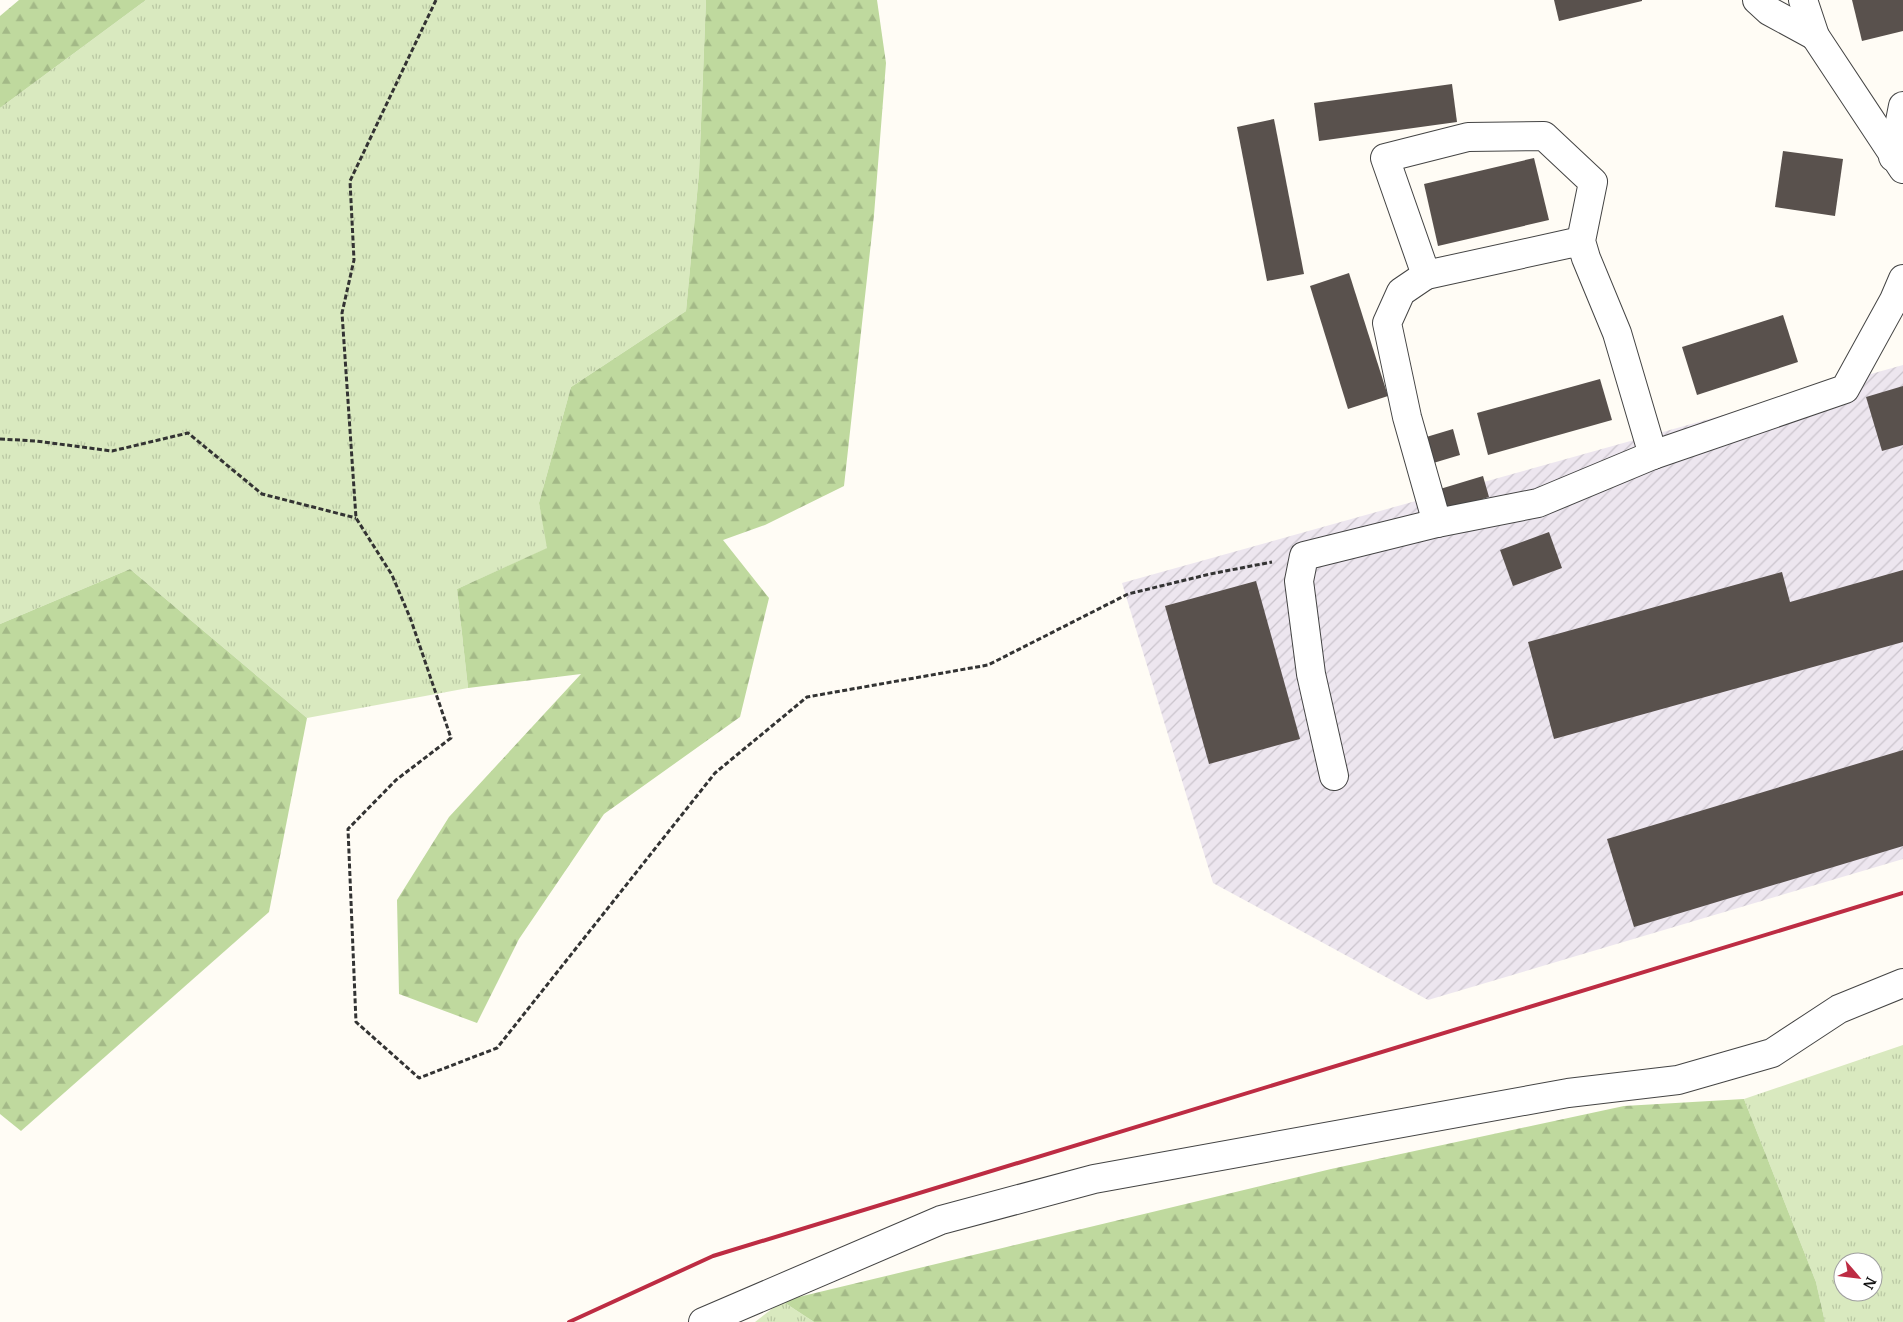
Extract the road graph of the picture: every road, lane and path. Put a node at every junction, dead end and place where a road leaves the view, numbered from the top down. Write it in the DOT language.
graph roads {
  1 [pos="436,0"];
  2 [pos="1757,0"];
  3 [pos="1803,0"];
  4 [pos="1815,36"];
  5 [pos="1903,106"];
  6 [pos="1898,163"];
  7 [pos="1581,241"];
  8 [pos="1426,275"];
  9 [pos="1903,279"];
  10 [pos="0,439"];
  11 [pos="1652,455"];
  12 [pos="356,518"];
  13 [pos="1437,523"];
  14 [pos="1304,556"];
  15 [pos="1334,776"];
  16 [pos="1903,983"];
  17 [pos="703,1322"];
  1 -- 12 [label="path"];
  2 -- 4 [label="street"];
  3 -- 4 [label="street"];
  4 -- 6 [label="street"];
  5 -- 6 [label="street"];
  7 -- 8 [label="street"];
  7 -- 8 [label="street"];
  7 -- 11 [label="street"];
  8 -- 13 [label="street"];
  9 -- 11 [label="street"];
  10 -- 12 [label="path"];
  11 -- 13 [label="street"];
  12 -- 14 [label="path"];
  13 -- 14 [label="street"];
  14 -- 15 [label="street"];
  16 -- 17 [label="street"];
}
